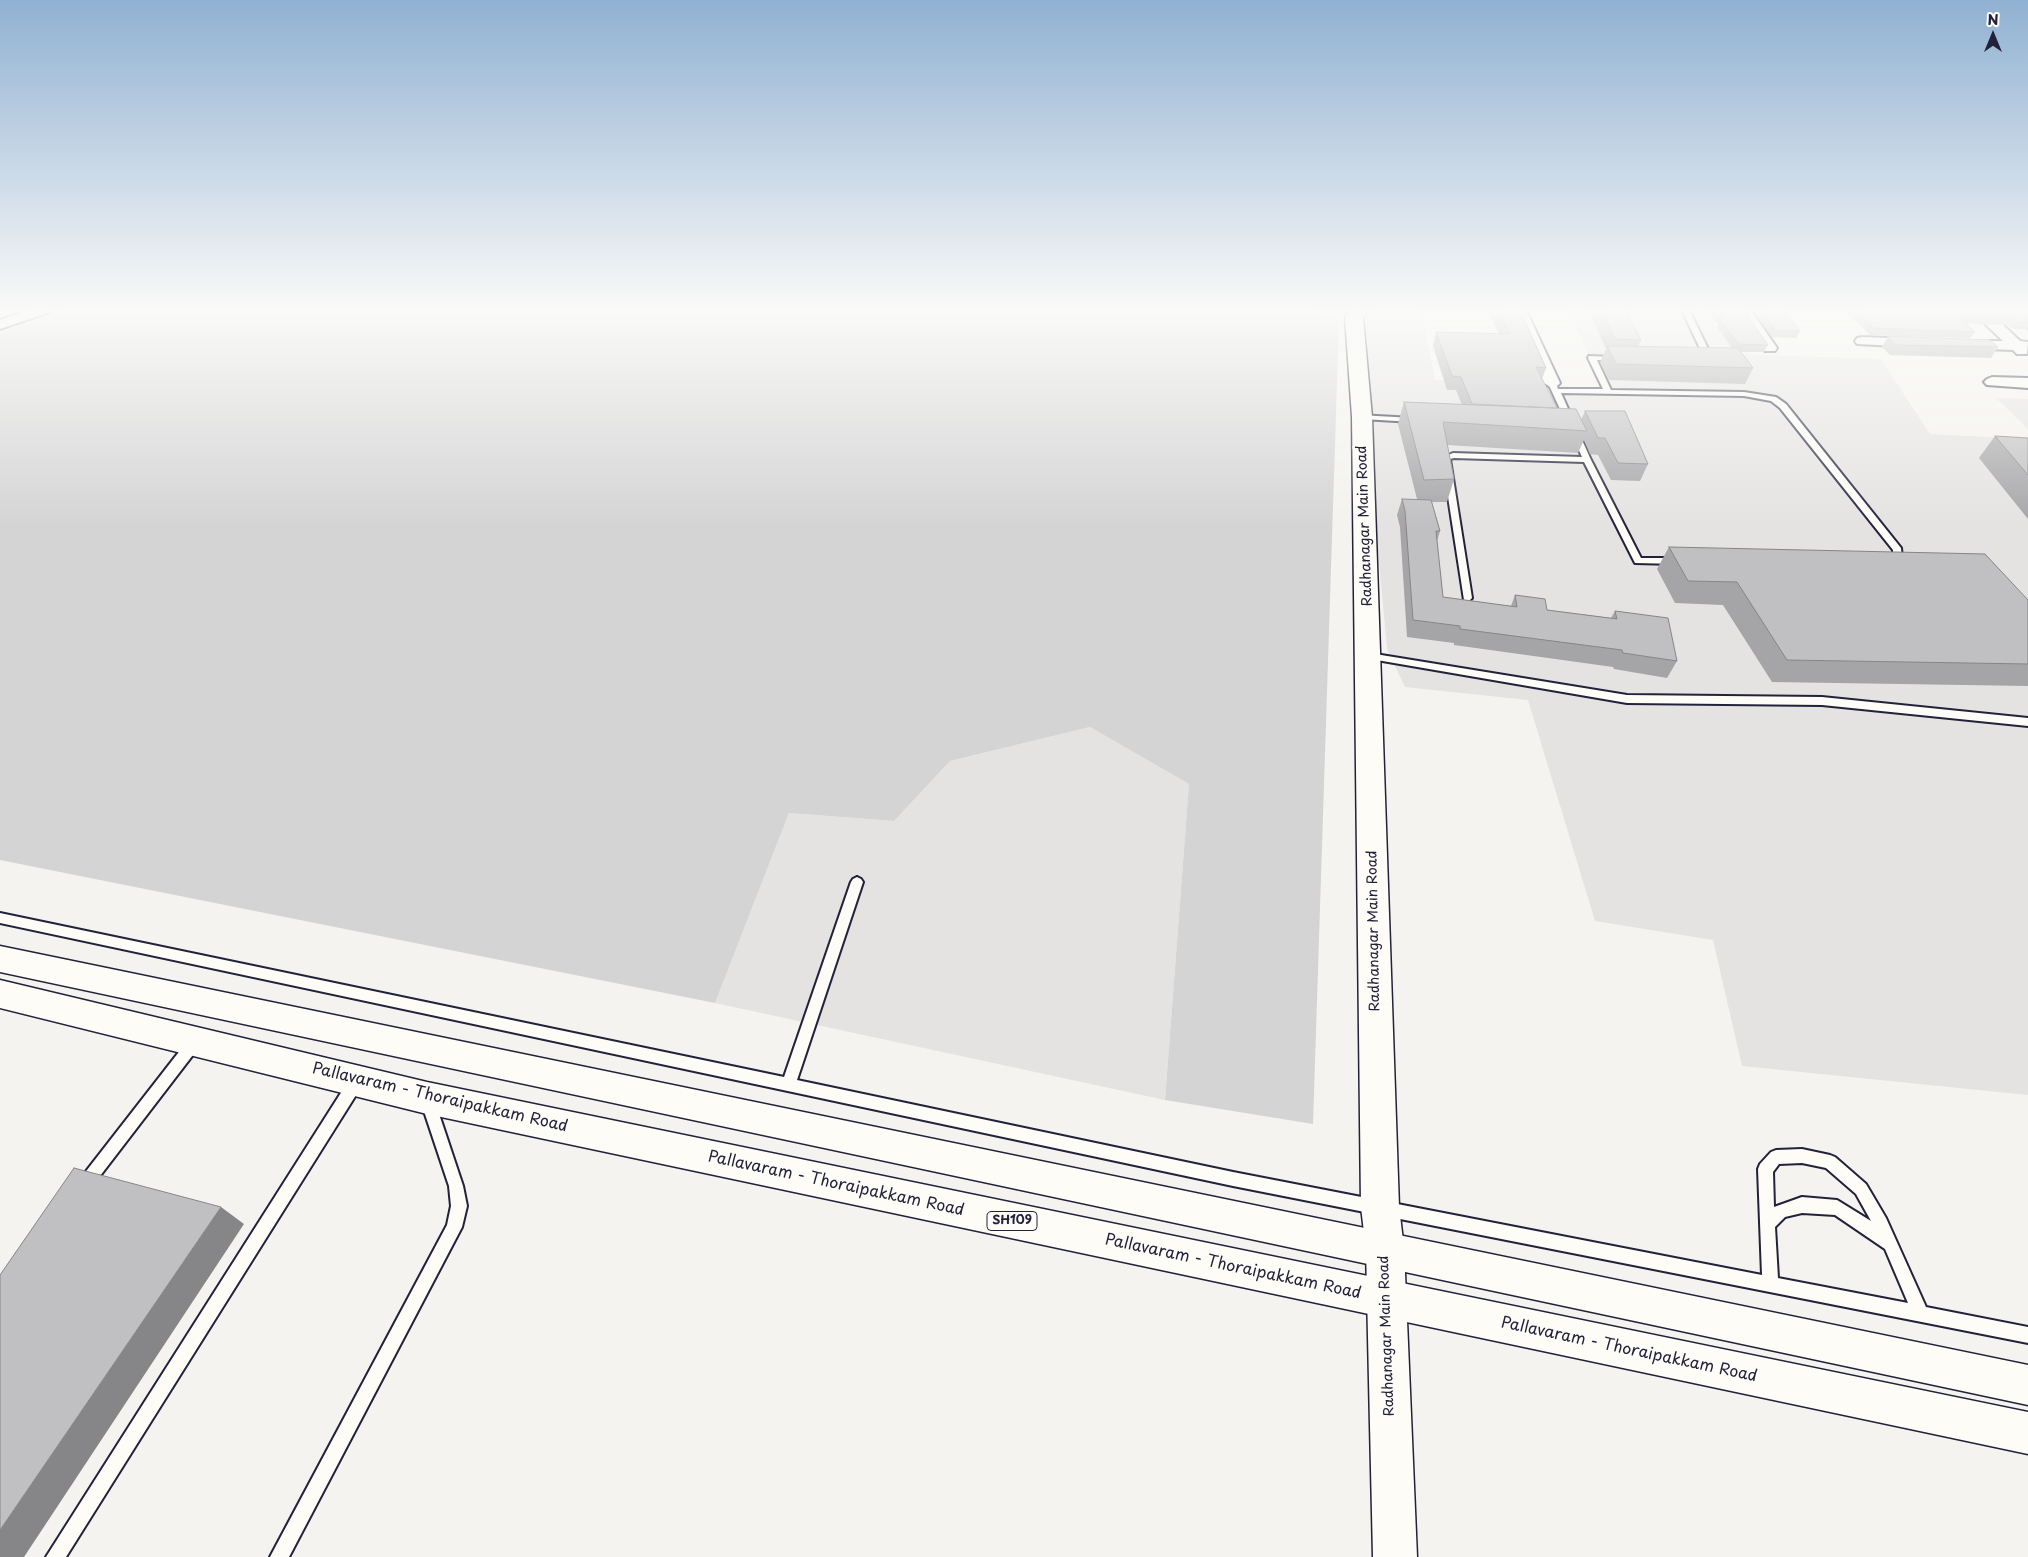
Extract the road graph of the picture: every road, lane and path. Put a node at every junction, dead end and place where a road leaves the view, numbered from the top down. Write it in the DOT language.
graph roads {
  1 [pos="1359,381"];
  2 [pos="1550,381"];
  3 [pos="1603,381"];
  4 [pos="1992,382"];
  5 [pos="2028,383"];
  6 [pos="1553,387"];
  7 [pos="1608,392"];
  8 [pos="1362,417"];
  9 [pos="1422,420"];
  10 [pos="1561,426"];
  11 [pos="1571,427"];
  12 [pos="1587,460"];
  13 [pos="1687,561"];
  14 [pos="1883,562"];
  15 [pos="1467,598"];
  16 [pos="1369,656"];
  17 [pos="2028,722"];
  18 [pos="857,882"];
  19 [pos="0,918"];
  20 [pos="0,960"];
  21 [pos="0,994"];
  22 [pos="197,1040"];
  23 [pos="357,1081"];
  24 [pos="789,1084"];
  25 [pos="427,1098"];
  26 [pos="74,1198"];
  27 [pos="1380,1207"];
  28 [pos="1767,1224"];
  29 [pos="1890,1245"];
  30 [pos="1385,1249"];
  31 [pos="1770,1284"];
  32 [pos="1385,1299"];
  33 [pos="1921,1314"];
  34 [pos="2028,1335"];
  35 [pos="2028,1385"];
  36 [pos="2028,1433"];
  37 [pos="55,1557"];
  38 [pos="280,1557"];
  39 [pos="1395,1557"];
  1 -- 8 [label="main road, Radhanagar Main Road"];
  2 -- 6 [label="street"];
  3 -- 7 [label="lane"];
  4 -- 5 [label="street"];
  6 -- 7 [label="lane"];
  6 -- 11 [label="lane"];
  7 -- 14 [label="lane"];
  8 -- 9 [label="lane"];
  8 -- 16 [label="main road, Radhanagar Main Road"];
  10 -- 11 [label="lane"];
  11 -- 12 [label="lane"];
  12 -- 13 [label="lane"];
  12 -- 15 [label="lane"];
  16 -- 17 [label="lane"];
  16 -- 27 [label="main road, Radhanagar Main Road"];
  18 -- 24 [label="lane"];
  19 -- 24 [label="lane"];
  20 -- 30 [label="main road"];
  21 -- 22 [label="main road, Pallavaram - Thoraipakkam Road / SH109"];
  22 -- 23 [label="main road, Pallavaram - Thoraipakkam Road / SH109"];
  22 -- 26 [label="lane"];
  23 -- 25 [label="main road, Pallavaram - Thoraipakkam Road / SH109"];
  23 -- 37 [label="lane"];
  24 -- 27 [label="lane"];
  25 -- 32 [label="main road, Pallavaram - Thoraipakkam Road / SH109"];
  25 -- 38 [label="lane"];
  27 -- 30 [label="main road, Radhanagar Main Road"];
  27 -- 31 [label="lane"];
  28 -- 29 [label="lane"];
  28 -- 29 [label="lane"];
  28 -- 31 [label="lane"];
  29 -- 33 [label="lane"];
  30 -- 32 [label="main road, Radhanagar Main Road"];
  30 -- 35 [label="main road"];
  31 -- 33 [label="lane"];
  32 -- 36 [label="main road, Pallavaram - Thoraipakkam Road / SH109"];
  32 -- 39 [label="main road, Radhanagar Main Road"];
  33 -- 34 [label="lane"];
}
